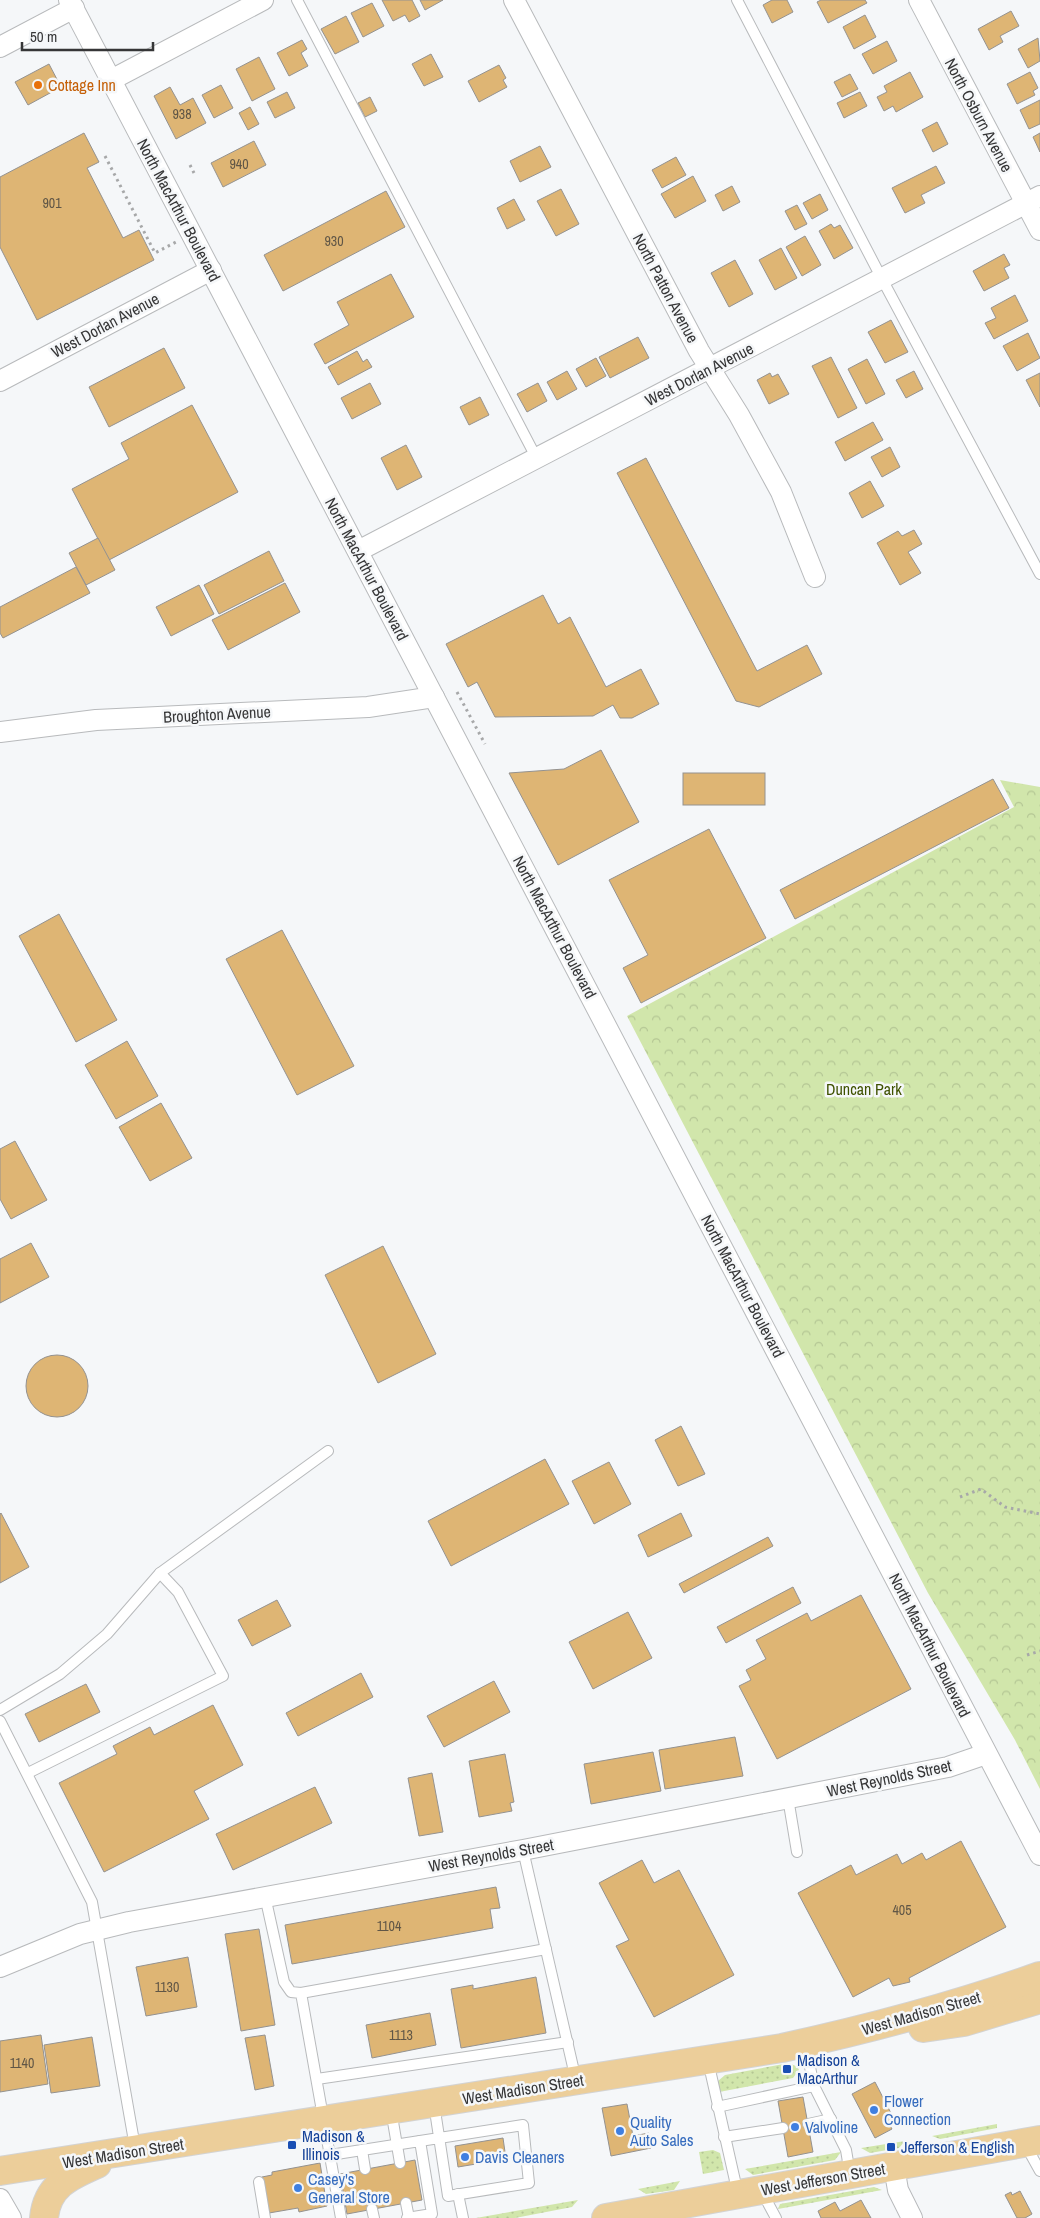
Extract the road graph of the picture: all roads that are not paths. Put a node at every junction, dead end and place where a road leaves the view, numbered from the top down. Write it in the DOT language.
graph roads {
  1 [pos="263,0"];
  2 [pos="297,0"];
  3 [pos="514,0"];
  4 [pos="736,0"];
  5 [pos="919,0"];
  6 [pos="71,4"];
  7 [pos="0,47"];
  8 [pos="111,80"];
  9 [pos="1033,199"];
  10 [pos="1040,230"];
  11 [pos="211,270"];
  12 [pos="882,279"];
  13 [pos="711,368"];
  14 [pos="0,380"];
  15 [pos="537,458"];
  16 [pos="358,551"];
  17 [pos="1040,574"];
  18 [pos="815,576"];
  19 [pos="434,697"];
  20 [pos="0,732"];
  21 [pos="328,1451"];
  22 [pos="160,1573"];
  23 [pos="0,1710"];
  24 [pos="0,1721"];
  25 [pos="986,1754"];
  26 [pos="28,1773"];
  27 [pos="788,1798"];
  28 [pos="523,1850"];
  29 [pos="798,1852"];
  30 [pos="1040,1855"];
  31 [pos="265,1896"];
  32 [pos="98,1929"];
  33 [pos="546,1949"];
  34 [pos="0,1967"];
  35 [pos="1040,1976"];
  36 [pos="301,1993"];
  37 [pos="1040,1999"];
  38 [pos="872,2028"];
  39 [pos="568,2042"];
  40 [pos="804,2043"];
  41 [pos="708,2060"];
  42 [pos="317,2079"];
  43 [pos="577,2081"];
  44 [pos="814,2086"];
  45 [pos="434,2103"];
  46 [pos="717,2107"];
  47 [pos="391,2110"];
  48 [pos="831,2119"];
  49 [pos="325,2121"];
  50 [pos="808,2124"];
  51 [pos="783,2128"];
  52 [pos="724,2137"];
  53 [pos="438,2138"];
  54 [pos="420,2141"];
  55 [pos="1032,2141"];
  56 [pos="396,2144"];
  57 [pos="362,2150"];
  58 [pos="127,2152"];
  59 [pos="330,2155"];
  60 [pos="400,2163"];
  61 [pos="894,2167"];
  62 [pos="365,2169"];
  63 [pos="0,2171"];
  64 [pos="1040,2171"];
  65 [pos="850,2174"];
  66 [pos="258,2182"];
  67 [pos="750,2192"];
  68 [pos="458,2194"];
  69 [pos="0,2199"];
  70 [pos="406,2203"];
  71 [pos="623,2216"];
  72 [pos="11,2218"];
  73 [pos="44,2218"];
  74 [pos="266,2218"];
  75 [pos="341,2218"];
  76 [pos="408,2218"];
  77 [pos="463,2218"];
  78 [pos="776,2218"];
  79 [pos="912,2218"];
  1 -- 8 [label="street"];
  2 -- 15 [label="lane"];
  3 -- 13 [label="street, North Patton Avenue"];
  4 -- 12 [label="lane"];
  5 -- 9 [label="street, North Osburn Avenue"];
  6 -- 7 [label="street"];
  6 -- 8 [label="street, North MacArthur Boulevard"];
  8 -- 11 [label="street, North MacArthur Boulevard"];
  9 -- 10 [label="street, North Osburn Avenue"];
  9 -- 12 [label="street, West Dorlan Avenue"];
  11 -- 14 [label="street, West Dorlan Avenue"];
  11 -- 16 [label="street, North MacArthur Boulevard"];
  12 -- 13 [label="street, West Dorlan Avenue"];
  12 -- 17 [label="lane"];
  13 -- 15 [label="street, West Dorlan Avenue"];
  13 -- 18 [label="street, North Patton Avenue"];
  15 -- 16 [label="street, West Dorlan Avenue"];
  16 -- 19 [label="street, North MacArthur Boulevard"];
  19 -- 20 [label="street, Broughton Avenue"];
  19 -- 25 [label="street, North MacArthur Boulevard"];
  21 -- 22 [label="lane"];
  22 -- 23 [label="lane"];
  22 -- 26 [label="lane"];
  24 -- 26 [label="lane"];
  25 -- 27 [label="street, West Reynolds Street"];
  25 -- 30 [label="street, North MacArthur Boulevard"];
  26 -- 32 [label="lane"];
  27 -- 28 [label="street, West Reynolds Street"];
  27 -- 29 [label="lane"];
  28 -- 31 [label="street, West Reynolds Street"];
  28 -- 33 [label="lane"];
  31 -- 32 [label="street, West Reynolds Street"];
  31 -- 36 [label="lane"];
  32 -- 34 [label="street, West Reynolds Street"];
  32 -- 58 [label="lane"];
  33 -- 36 [label="lane"];
  33 -- 39 [label="lane"];
  35 -- 38 [label="main road, West Madison Street"];
  36 -- 42 [label="lane"];
  37 -- 38 [label="main road"];
  38 -- 40 [label="main road, West Madison Street"];
  39 -- 42 [label="lane"];
  39 -- 43 [label="lane"];
  40 -- 41 [label="main road, West Madison Street"];
  40 -- 44 [label="lane"];
  41 -- 43 [label="main road, West Madison Street"];
  41 -- 46 [label="lane"];
  42 -- 49 [label="lane"];
  43 -- 45 [label="main road, West Madison Street"];
  44 -- 46 [label="lane"];
  44 -- 48 [label="lane"];
  45 -- 47 [label="main road, West Madison Street"];
  45 -- 53 [label="lane"];
  46 -- 52 [label="lane"];
  47 -- 49 [label="main road, West Madison Street"];
  47 -- 56 [label="lane"];
  48 -- 50 [label="lane"];
  48 -- 65 [label="lane"];
  49 -- 58 [label="main road, West Madison Street"];
  49 -- 59 [label="lane"];
  51 -- 52 [label="lane"];
  52 -- 67 [label="lane"];
  53 -- 54 [label="lane"];
  53 -- 68 [label="lane"];
  53 -- 68 [label="lane"];
  54 -- 56 [label="lane"];
  54 -- 76 [label="lane"];
  55 -- 61 [label="main road, West Jefferson Street"];
  55 -- 64 [label="lane"];
  56 -- 57 [label="lane"];
  56 -- 60 [label="lane"];
  57 -- 59 [label="lane"];
  57 -- 62 [label="lane"];
  58 -- 63 [label="main road, West Madison Street"];
  58 -- 73 [label="main road"];
  59 -- 75 [label="lane"];
  61 -- 65 [label="main road, West Jefferson Street"];
  61 -- 79 [label="street"];
  65 -- 67 [label="main road, West Jefferson Street"];
  66 -- 74 [label="lane"];
  67 -- 71 [label="main road, West Jefferson Street"];
  67 -- 78 [label="lane"];
  68 -- 77 [label="lane"];
  69 -- 72 [label="street"];
  70 -- 76 [label="lane"];
}
